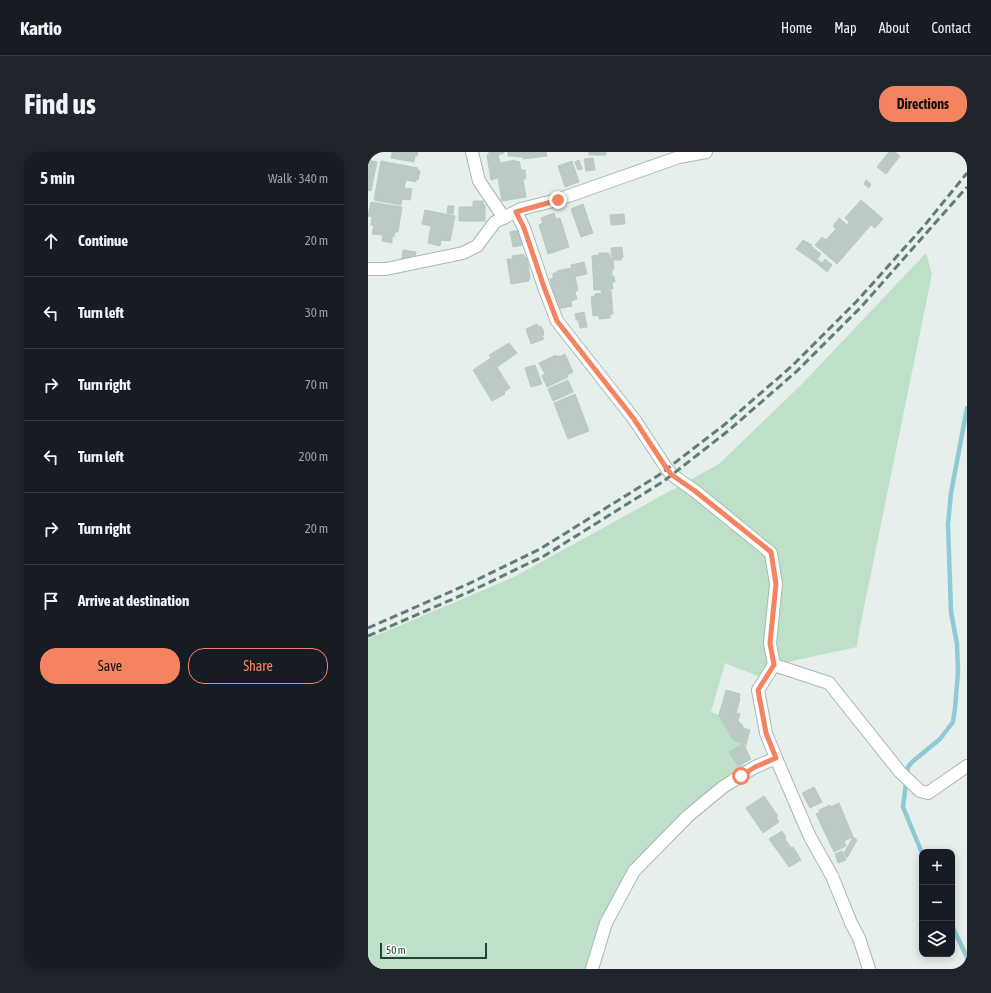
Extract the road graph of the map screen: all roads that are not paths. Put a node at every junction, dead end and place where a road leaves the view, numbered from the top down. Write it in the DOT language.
graph roads {
  1 [pos="472,152"];
  2 [pos="706,152"];
  3 [pos="516,212"];
  4 [pos="504,218"];
  5 [pos="368,270"];
  6 [pos="774,665"];
  7 [pos="776,758"];
  8 [pos="967,766"];
  9 [pos="592,969"];
  10 [pos="869,969"];
  1 -- 4 [label="street"];
  2 -- 3 [label="street"];
  3 -- 4 [label="street"];
  3 -- 6 [label="street"];
  4 -- 5 [label="street"];
  6 -- 7 [label="street"];
  6 -- 8 [label="street"];
  7 -- 9 [label="street"];
  7 -- 10 [label="street"];
}
